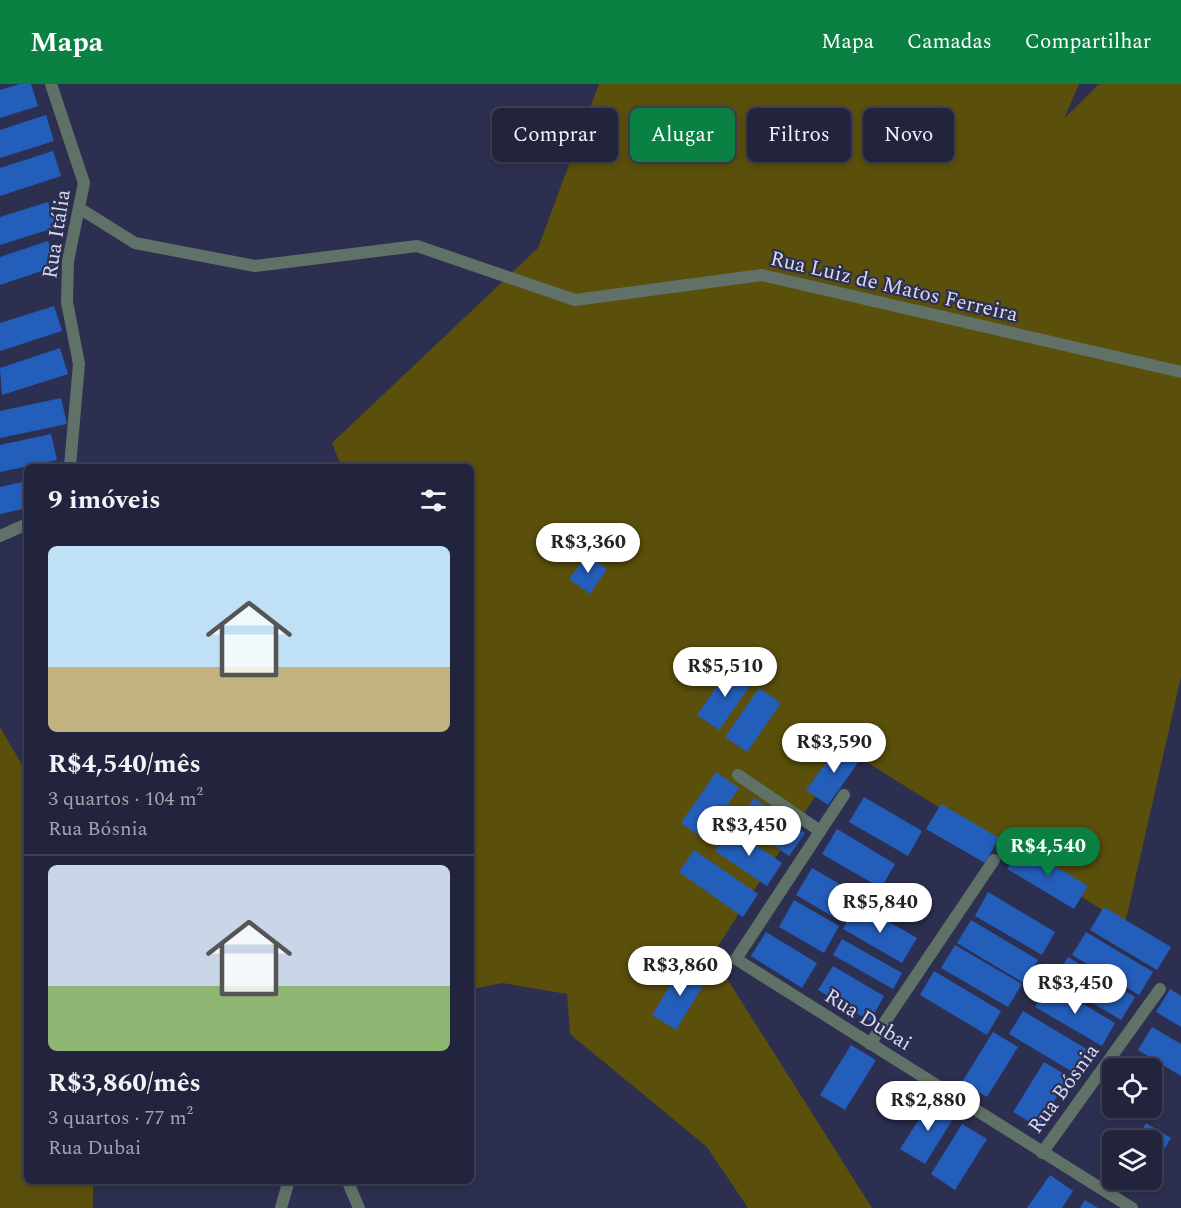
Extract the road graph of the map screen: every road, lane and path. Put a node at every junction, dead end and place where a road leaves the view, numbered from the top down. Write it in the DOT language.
graph roads {
  1 [pos="51,84"];
  2 [pos="79,208"];
  3 [pos="1181,372"];
  4 [pos="70,464"];
  5 [pos="24,525"];
  6 [pos="0,536"];
  7 [pos="738,775"];
  8 [pos="844,795"];
  9 [pos="820,831"];
  10 [pos="994,860"];
  11 [pos="1160,989"];
  12 [pos="870,1044"];
  13 [pos="1042,1153"];
  14 [pos="288,1184"];
  15 [pos="349,1184"];
  16 [pos="281,1208"];
  17 [pos="359,1208"];
  18 [pos="1132,1208"];
  1 -- 2 [label="street, Rua Itália"];
  2 -- 3 [label="street, Rua Luiz de Matos Ferreira"];
  2 -- 4 [label="street, Rua Itália"];
  5 -- 6 [label="street"];
  7 -- 9 [label="street"];
  8 -- 9 [label="street"];
  9 -- 12 [label="street, Rua Dubai"];
  10 -- 12 [label="street"];
  11 -- 13 [label="street, Rua Bósnia"];
  12 -- 13 [label="street, Rua Dubai"];
  13 -- 18 [label="street, Rua Dubai"];
  14 -- 16 [label="street"];
  15 -- 17 [label="street"];
}
